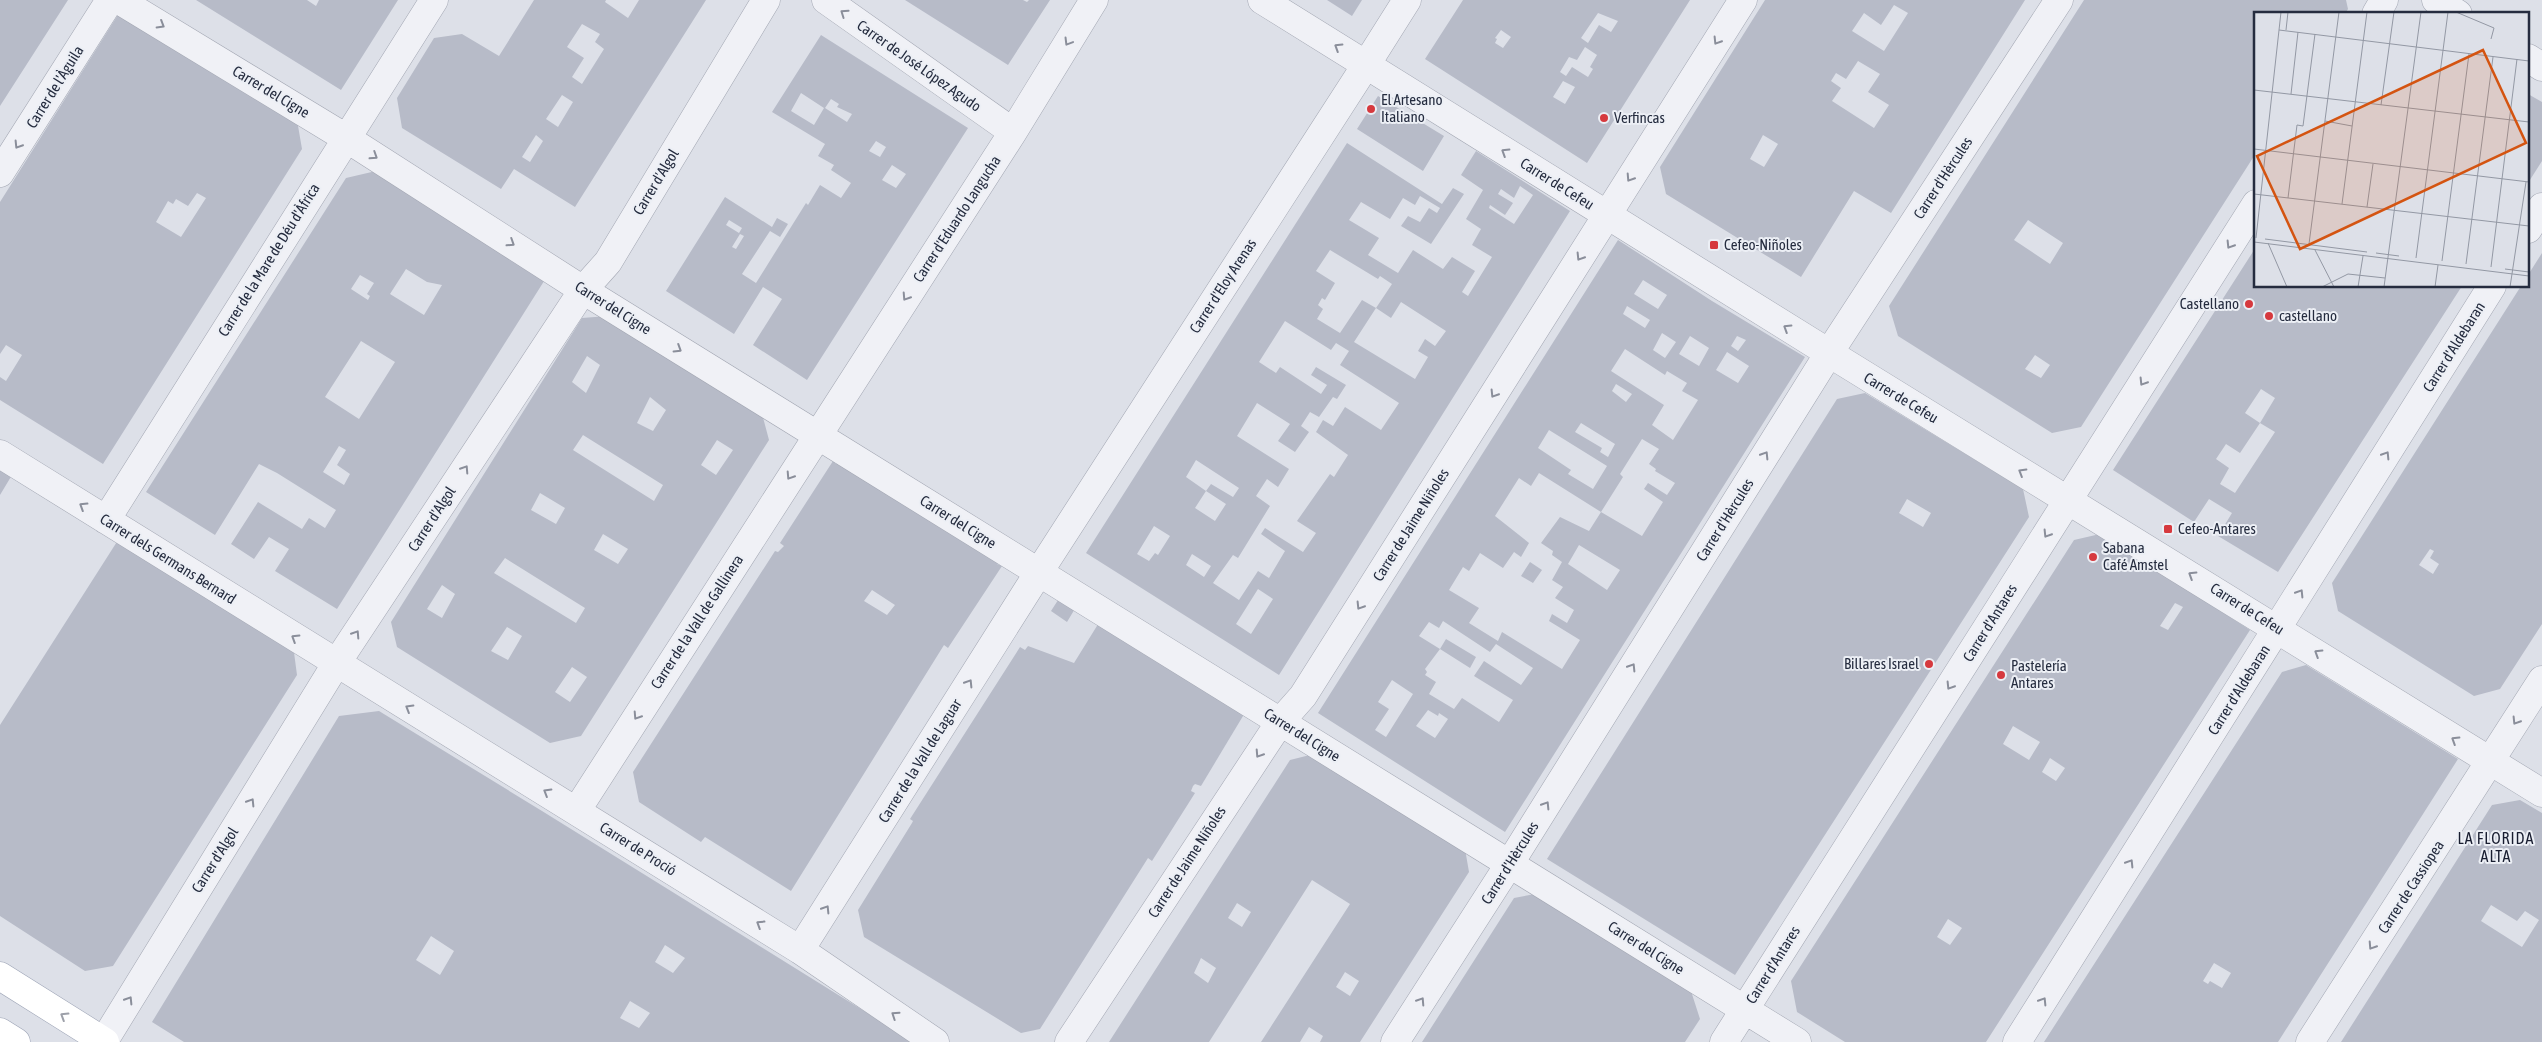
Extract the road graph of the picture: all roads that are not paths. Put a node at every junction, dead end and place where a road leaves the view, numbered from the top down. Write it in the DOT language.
graph roads {
  1 [pos="110,0"];
  2 [pos="119,0"];
  3 [pos="434,0"];
  4 [pos="766,0"];
  5 [pos="826,0"];
  6 [pos="1094,0"];
  7 [pos="1262,0"];
  8 [pos="1407,0"];
  9 [pos="1743,0"];
  10 [pos="2059,0"];
  11 [pos="2384,0"];
  12 [pos="2436,0"];
  13 [pos="2377,12"];
  14 [pos="2455,12"];
  15 [pos="2530,59"];
  16 [pos="1366,65"];
  17 [pos="2542,67"];
  18 [pos="1013,132"];
  19 [pos="346,138"];
  20 [pos="0,173"];
  21 [pos="2254,207"];
  22 [pos="2542,207"];
  23 [pos="1606,215"];
  24 [pos="2530,226"];
  25 [pos="2491,288"];
  26 [pos="583,290"];
  27 [pos="1829,353"];
  28 [pos="816,435"];
  29 [pos="0,454"];
  30 [pos="2068,500"];
  31 [pos="106,520"];
  32 [pos="1039,572"];
  33 [pos="2278,628"];
  34 [pos="336,664"];
  35 [pos="2542,680"];
  36 [pos="1280,722"];
  37 [pos="2491,762"];
  38 [pos="2542,793"];
  39 [pos="577,810"];
  40 [pos="1510,863"];
  41 [pos="800,950"];
  42 [pos="0,976"];
  43 [pos="1745,1010"];
  44 [pos="0,1032"];
  45 [pos="16,1042"];
  46 [pos="104,1042"];
  47 [pos="935,1042"];
  48 [pos="1068,1042"];
  49 [pos="1394,1042"];
  50 [pos="1724,1042"];
  51 [pos="1797,1042"];
  52 [pos="2017,1042"];
  53 [pos="2310,1042"];
  1 -- 20 [label="street, Carrer de l'Àguila, one-way"];
  2 -- 19 [label="street, Carrer del Cigne, one-way"];
  3 -- 19 [label="street, Carrer de la Mare de Déu d'Àfrica"];
  4 -- 26 [label="street, Carrer d'Algol"];
  18 -- 5 [label="street, Carrer de José López Agudo, one-way"];
  6 -- 18 [label="street, Carrer d'Eduardo Langucha, one-way"];
  16 -- 7 [label="street, Carrer de Cefeu, one-way"];
  8 -- 16 [label="street, Carrer d'Eloy Arenas"];
  9 -- 23 [label="street, Carrer de Jaime Niñoles, one-way"];
  10 -- 27 [label="street, Carrer d'Hèrcules"];
  11 -- 13 [label="street"];
  12 -- 14 [label="street"];
  15 -- 17 [label="street"];
  23 -- 16 [label="street, Carrer de Cefeu, one-way"];
  16 -- 32 [label="street, Carrer d'Eloy Arenas"];
  18 -- 28 [label="street, Carrer d'Eduardo Langucha, one-way"];
  19 -- 26 [label="street, Carrer del Cigne, one-way"];
  19 -- 31 [label="street, Carrer de la Mare de Déu d'Àfrica"];
  21 -- 30 [label="street, Carrer d'Antares, one-way"];
  22 -- 24 [label="street"];
  27 -- 23 [label="street, Carrer de Cefeu, one-way"];
  23 -- 36 [label="street, Carrer de Jaime Niñoles, one-way"];
  33 -- 25 [label="street, Carrer d'Aldebaran, one-way"];
  26 -- 28 [label="street, Carrer del Cigne, one-way"];
  34 -- 26 [label="street, Carrer d'Algol, one-way"];
  30 -- 27 [label="street, Carrer de Cefeu, one-way"];
  40 -- 27 [label="street, Carrer d'Hèrcules, one-way"];
  28 -- 32 [label="street, Carrer del Cigne"];
  28 -- 39 [label="street, Carrer de la Vall de Gallinera, one-way"];
  31 -- 29 [label="street, Carrer dels Germans Bernard, one-way"];
  33 -- 30 [label="street, Carrer de Cefeu, one-way"];
  30 -- 43 [label="street, Carrer d'Antares, one-way"];
  34 -- 31 [label="street, Carrer dels Germans Bernard, one-way"];
  32 -- 36 [label="street, Carrer del Cigne"];
  41 -- 32 [label="street, Carrer de la Vall de Laguar, one-way"];
  37 -- 33 [label="street, Carrer de Cefeu, one-way"];
  52 -- 33 [label="street, Carrer d'Aldebaran, one-way"];
  39 -- 34 [label="street, Carrer de Proció, one-way"];
  46 -- 34 [label="street, Carrer d'Algol, one-way"];
  35 -- 37 [label="street, Carrer de Cassiopea, one-way"];
  36 -- 40 [label="street, Carrer del Cigne"];
  36 -- 48 [label="street, Carrer de Jaime Niñoles, one-way"];
  37 -- 38 [label="street, Carrer de Cefeu"];
  37 -- 53 [label="street, Carrer de Cassiopea, one-way"];
  41 -- 39 [label="street, Carrer de Proció, one-way"];
  40 -- 43 [label="street, Carrer del Cigne"];
  49 -- 40 [label="street, Carrer d'Hèrcules, one-way"];
  47 -- 41 [label="street, Carrer de Proció, one-way"];
  46 -- 42 [label="main road, one-way"];
  43 -- 50 [label="street, Carrer d'Antares"];
  43 -- 51 [label="street, Carrer del Cigne"];
  44 -- 45 [label="main road"];
}
